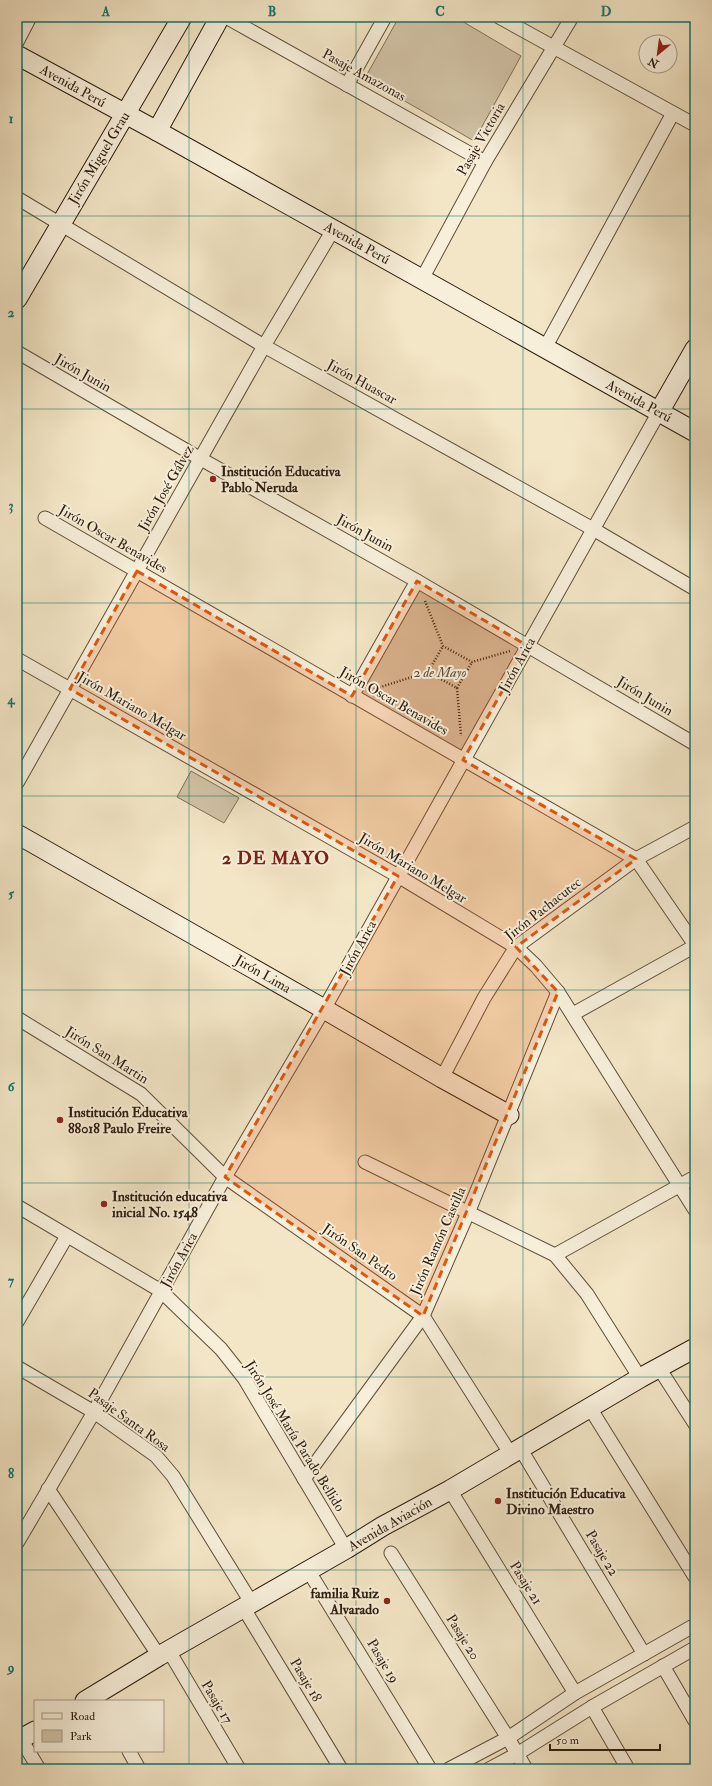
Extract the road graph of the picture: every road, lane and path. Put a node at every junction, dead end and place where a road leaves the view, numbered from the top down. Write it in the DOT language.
graph roads {
  1 [pos="30,17"];
  2 [pos="182,17"];
  3 [pos="220,17"];
  4 [pos="226,17"];
  5 [pos="385,17"];
  6 [pos="499,17"];
  7 [pos="572,17"];
  8 [pos="17,42"];
  9 [pos="555,47"];
  10 [pos="17,55"];
  11 [pos="348,85"];
  12 [pos="673,113"];
  13 [pos="125,114"];
  14 [pos="695,125"];
  15 [pos="156,131"];
  16 [pos="485,162"];
  17 [pos="17,198"];
  18 [pos="60,223"];
  19 [pos="333,230"];
  20 [pos="422,279"];
  21 [pos="17,299"];
  22 [pos="264,346"];
  23 [pos="545,348"];
  24 [pos="695,349"];
  25 [pos="17,352"];
  26 [pos="659,412"];
  27 [pos="695,432"];
  28 [pos="201,459"];
  29 [pos="45,518"];
  30 [pos="593,530"];
  31 [pos="137,571"];
  32 [pos="417,581"];
  33 [pos="695,589"];
  34 [pos="443,646"];
  35 [pos="528,646"];
  36 [pos="17,659"];
  37 [pos="472,662"];
  38 [pos="428,672"];
  39 [pos="457,688"];
  40 [pos="70,689"];
  41 [pos="352,696"];
  42 [pos="695,744"];
  43 [pos="463,760"];
  44 [pos="17,783"];
  45 [pos="695,827"];
  46 [pos="17,834"];
  47 [pos="636,859"];
  48 [pos="398,876"];
  49 [pos="695,946"];
  50 [pos="516,947"];
  51 [pos="558,992"];
  52 [pos="324,1009"];
  53 [pos="572,1014"];
  54 [pos="17,1018"];
  55 [pos="442,1078"];
  56 [pos="509,1115"];
  57 [pos="365,1162"];
  58 [pos="225,1177"];
  59 [pos="695,1177"];
  60 [pos="680,1186"];
  61 [pos="17,1206"];
  62 [pos="695,1210"];
  63 [pos="468,1212"];
  64 [pos="66,1236"];
  65 [pos="555,1254"];
  66 [pos="161,1291"];
  67 [pos="422,1316"];
  68 [pos="17,1322"];
  69 [pos="695,1348"];
  70 [pos="17,1367"];
  71 [pos="660,1368"];
  72 [pos="640,1378"];
  73 [pos="590,1408"];
  74 [pos="94,1412"];
  75 [pos="695,1424"];
  76 [pos="515,1450"];
  77 [pos="304,1479"];
  78 [pos="48,1490"];
  79 [pos="450,1490"];
  80 [pos="17,1543"];
  81 [pos="346,1549"];
  82 [pos="390,1553"];
  83 [pos="308,1570"];
  84 [pos="695,1577"];
  85 [pos="247,1605"];
  86 [pos="695,1625"];
  87 [pos="695,1648"];
  88 [pos="164,1653"];
  89 [pos="644,1654"];
  90 [pos="663,1666"];
  91 [pos="575,1693"];
  92 [pos="94,1699"];
  93 [pos="592,1707"];
  94 [pos="695,1721"];
  95 [pos="24,1737"];
  96 [pos="508,1738"];
  97 [pos="130,1752"];
  98 [pos="517,1754"];
  99 [pos="39,1769"];
  100 [pos="139,1769"];
  101 [pos="239,1769"];
  102 [pos="341,1769"];
  103 [pos="430,1769"];
  104 [pos="449,1769"];
  105 [pos="489,1769"];
  106 [pos="526,1769"];
  107 [pos="628,1769"];
  1 -- 8 [label="street"];
  2 -- 13 [label="street, Jirón Miguel Grau"];
  3 -- 15 [label="street"];
  4 -- 11 [label="street, Pasaje Amazonas"];
  5 -- 11 [label="street"];
  6 -- 9 [label="street"];
  7 -- 9 [label="street, Pasaje Victoria"];
  9 -- 12 [label="street"];
  9 -- 16 [label="street, Pasaje Victoria"];
  10 -- 13 [label="street, Avenida Perú"];
  11 -- 16 [label="street, Pasaje Amazonas"];
  12 -- 14 [label="street"];
  12 -- 23 [label="street"];
  13 -- 15 [label="street, Avenida Perú"];
  13 -- 18 [label="street, Jirón Miguel Grau"];
  15 -- 19 [label="street, Avenida Perú"];
  16 -- 20 [label="street, Pasaje Victoria"];
  17 -- 18 [label="street, Jirón Huascar"];
  18 -- 21 [label="street, Jirón Miguel Grau"];
  18 -- 22 [label="street, Jirón Huascar"];
  19 -- 20 [label="street, Avenida Perú"];
  19 -- 22 [label="street, Jirón José Gálvez"];
  20 -- 23 [label="street, Avenida Perú"];
  22 -- 28 [label="street, Jirón José Gálvez"];
  22 -- 30 [label="street, Jirón Huascar"];
  23 -- 26 [label="street, Avenida Perú"];
  24 -- 26 [label="street, Jirón Arica"];
  25 -- 28 [label="street, Jirón Junin"];
  26 -- 27 [label="street, Avenida Perú"];
  26 -- 30 [label="street, Jirón Arica"];
  28 -- 31 [label="street, Jirón José Gálvez"];
  28 -- 32 [label="street, Jirón Junin"];
  29 -- 31 [label="street, Jirón Oscar Benavides"];
  30 -- 33 [label="street, Jirón Huascar"];
  30 -- 35 [label="street, Jirón Arica"];
  31 -- 40 [label="street, Jirón José Gálvez"];
  31 -- 41 [label="street, Jirón Oscar Benavides"];
  32 -- 34 [label="path"];
  32 -- 35 [label="street, Jirón Junin"];
  32 -- 41 [label="street"];
  34 -- 37 [label="path"];
  34 -- 38 [label="path"];
  35 -- 37 [label="path"];
  35 -- 42 [label="street, Jirón Junin"];
  35 -- 43 [label="street, Jirón Arica"];
  36 -- 40 [label="street, Jirón Mariano Melgar"];
  37 -- 39 [label="path"];
  38 -- 39 [label="path"];
  38 -- 41 [label="path"];
  39 -- 43 [label="path"];
  40 -- 44 [label="street, Jirón José Gálvez"];
  40 -- 48 [label="street, Jirón Mariano Melgar"];
  41 -- 43 [label="street, Jirón Oscar Benavides"];
  43 -- 47 [label="street, Jirón Oscar Benavides"];
  43 -- 48 [label="street, Jirón Arica"];
  45 -- 47 [label="street, Jirón Pachacutec"];
  46 -- 52 [label="street, Jirón Lima"];
  47 -- 49 [label="street, Jirón Oscar Benavides"];
  47 -- 50 [label="street, Jirón Pachacutec"];
  48 -- 50 [label="street, Jirón Mariano Melgar"];
  48 -- 52 [label="street, Jirón Arica"];
  49 -- 53 [label="street"];
  50 -- 51 [label="street, Jirón Mariano Melgar"];
  50 -- 55 [label="street, Jirón Pachacutec"];
  51 -- 53 [label="street, Jirón Mariano Melgar"];
  51 -- 56 [label="street, Jirón Ramón Castilla"];
  52 -- 55 [label="street, Jirón Lima"];
  52 -- 58 [label="street, Jirón Arica"];
  53 -- 60 [label="street, Jirón Mariano Melgar"];
  54 -- 58 [label="street, Jirón San Martin"];
  55 -- 56 [label="street, Jirón Lima"];
  56 -- 63 [label="street, Jirón Ramón Castilla"];
  57 -- 63 [label="street"];
  58 -- 66 [label="street, Jirón Arica"];
  58 -- 67 [label="street, Jirón San Pedro"];
  59 -- 60 [label="street"];
  60 -- 62 [label="street, Jirón Mariano Melgar"];
  60 -- 65 [label="street"];
  61 -- 64 [label="street, Jirón José María Parado Bellido"];
  63 -- 65 [label="street"];
  63 -- 67 [label="street, Jirón Ramón Castilla"];
  64 -- 66 [label="street, Jirón José María Parado Bellido"];
  64 -- 68 [label="street"];
  65 -- 72 [label="street"];
  66 -- 74 [label="street, Jirón Arica"];
  66 -- 77 [label="street, Jirón José María Parado Bellido"];
  67 -- 76 [label="street, Jirón San Pedro"];
  67 -- 77 [label="street, Jirón Ramón Castilla"];
  69 -- 71 [label="street, Avenida Aviación"];
  70 -- 74 [label="street, Pasaje Santa Rosa"];
  71 -- 72 [label="street, Avenida Aviación"];
  71 -- 75 [label="street"];
  72 -- 73 [label="street, Avenida Aviación"];
  73 -- 76 [label="street, Avenida Aviación"];
  73 -- 84 [label="street"];
  74 -- 78 [label="street, Jirón Arica"];
  74 -- 85 [label="street, Pasaje Santa Rosa"];
  76 -- 79 [label="street, Avenida Aviación"];
  76 -- 89 [label="street, Pasaje 22"];
  77 -- 81 [label="street, Jirón José María Parado Bellido"];
  78 -- 80 [label="street, Jirón Arica"];
  78 -- 88 [label="street, Pasaje 17"];
  79 -- 81 [label="street, Avenida Aviación"];
  79 -- 91 [label="street, Pasaje 21"];
  81 -- 83 [label="street, Avenida Aviación"];
  82 -- 96 [label="street, Pasaje 20"];
  83 -- 85 [label="street, Avenida Aviación"];
  83 -- 103 [label="street, Pasaje 19"];
  85 -- 88 [label="street, Avenida Aviación"];
  85 -- 102 [label="street, Pasaje 18"];
  86 -- 89 [label="street"];
  87 -- 90 [label="street"];
  88 -- 92 [label="street, Avenida Aviación"];
  88 -- 101 [label="street, Pasaje 17"];
  89 -- 91 [label="street"];
  90 -- 93 [label="street"];
  90 -- 94 [label="street"];
  91 -- 96 [label="street"];
  93 -- 98 [label="street"];
  93 -- 107 [label="street"];
  95 -- 99 [label="street"];
  96 -- 98 [label="street, Pasaje 20"];
  96 -- 104 [label="street"];
  97 -- 100 [label="street"];
  98 -- 105 [label="street"];
  98 -- 106 [label="street, Pasaje 20"];
}
